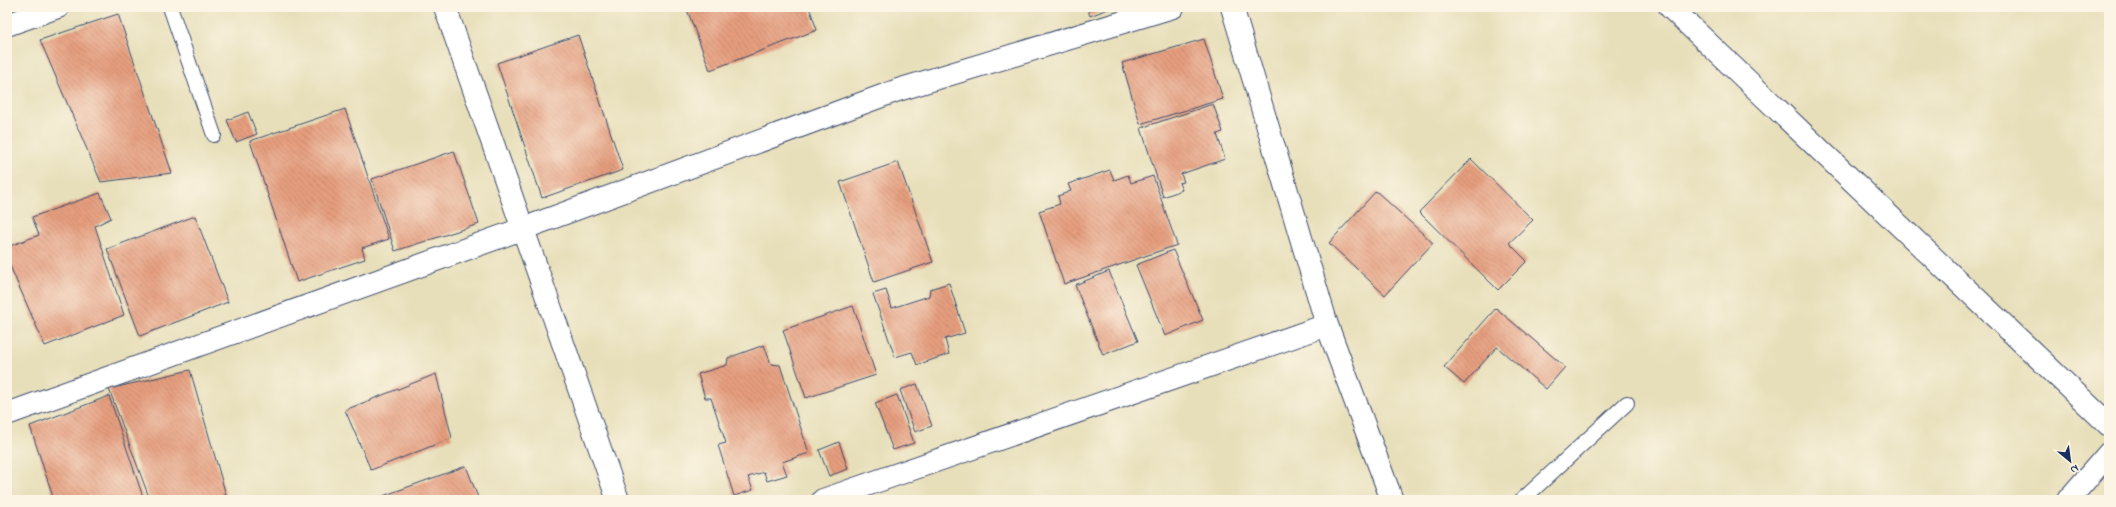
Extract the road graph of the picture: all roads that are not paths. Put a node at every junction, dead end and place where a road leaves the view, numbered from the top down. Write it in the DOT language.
graph roads {
  1 [pos="58,7"];
  2 [pos="170,7"];
  3 [pos="445,7"];
  4 [pos="1173,7"];
  5 [pos="1232,7"];
  6 [pos="1670,7"];
  7 [pos="7,25"];
  8 [pos="214,135"];
  9 [pos="522,229"];
  10 [pos="1327,325"];
  11 [pos="1627,403"];
  12 [pos="7,414"];
  13 [pos="2109,425"];
  14 [pos="2109,453"];
  15 [pos="618,500"];
  16 [pos="823,500"];
  17 [pos="1392,500"];
  18 [pos="1522,500"];
  19 [pos="2068,500"];
  1 -- 7 [label="street"];
  2 -- 8 [label="lane"];
  3 -- 9 [label="street"];
  4 -- 9 [label="street"];
  5 -- 10 [label="street"];
  6 -- 13 [label="street"];
  9 -- 12 [label="street"];
  9 -- 15 [label="street"];
  10 -- 16 [label="street"];
  10 -- 17 [label="street"];
  11 -- 18 [label="lane"];
  14 -- 19 [label="street"];
}
